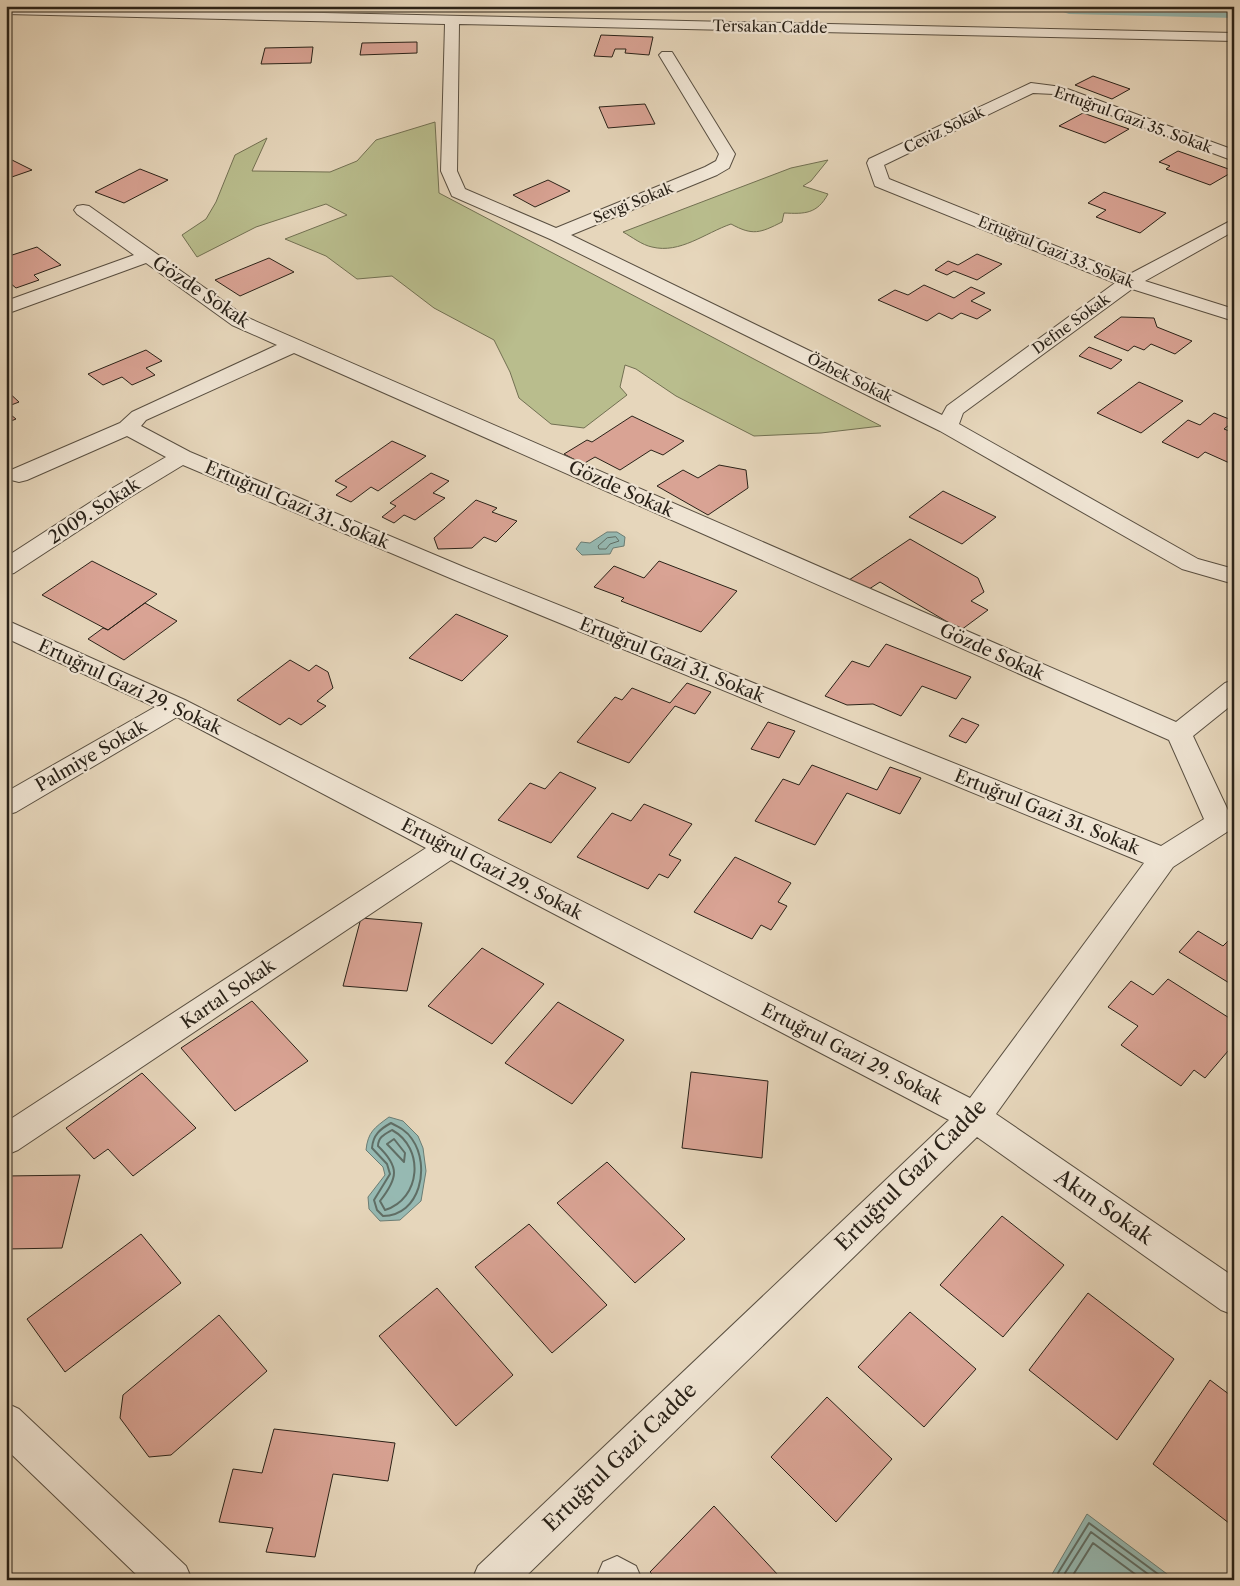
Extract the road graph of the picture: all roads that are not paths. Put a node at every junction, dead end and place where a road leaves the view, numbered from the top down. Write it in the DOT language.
graph roads {
  1 [pos="6,10"];
  2 [pos="452,20"];
  3 [pos="1234,37"];
  4 [pos="667,55"];
  5 [pos="1031,88"];
  6 [pos="1234,156"];
  7 [pos="881,182"];
  8 [pos="83,210"];
  9 [pos="1234,224"];
  10 [pos="556,235"];
  11 [pos="148,256"];
  12 [pos="1129,282"];
  13 [pos="6,308"];
  14 [pos="1234,315"];
  15 [pos="294,345"];
  16 [pos="948,426"];
  17 [pos="128,428"];
  18 [pos="182,457"];
  19 [pos="19,475"];
  20 [pos="6,568"];
  21 [pos="1234,577"];
  22 [pos="6,628"];
  23 [pos="1234,689"];
  24 [pos="176,706"];
  25 [pos="1179,734"];
  26 [pos="6,805"];
  27 [pos="1227,827"];
  28 [pos="449,847"];
  29 [pos="1163,859"];
  30 [pos="974,1117"];
  31 [pos="6,1140"];
  32 [pos="1234,1298"];
  33 [pos="6,1422"];
  34 [pos="172,1580"];
  35 [pos="492,1580"];
  1 -- 2 [label="street, Tersakan Cadde"];
  2 -- 3 [label="street, Tersakan Cadde"];
  2 -- 10 [label="street, Özbek Sokak"];
  4 -- 10 [label="street, Sevgi Sokak"];
  5 -- 6 [label="street, Ertuğrul Gazi 35. Sokak"];
  5 -- 7 [label="street, Ceviz Sokak"];
  7 -- 12 [label="street, Ertuğrul Gazi 33. Sokak"];
  8 -- 11 [label="street, Gözde Sokak"];
  9 -- 12 [label="street, Defne Sokak"];
  10 -- 16 [label="street, Özbek Sokak"];
  11 -- 13 [label="street"];
  11 -- 15 [label="street, Gözde Sokak"];
  12 -- 14 [label="street, Ertuğrul Gazi 33. Sokak"];
  12 -- 16 [label="street, Defne Sokak"];
  15 -- 17 [label="street"];
  15 -- 25 [label="street, Gözde Sokak"];
  16 -- 21 [label="street, Özbek Sokak"];
  17 -- 18 [label="street, Ertuğrul Gazi 31. Sokak"];
  17 -- 19 [label="street"];
  18 -- 20 [label="street, 2009. Sokak"];
  18 -- 29 [label="street, Ertuğrul Gazi 31. Sokak"];
  22 -- 24 [label="street, Ertuğrul Gazi 29. Sokak"];
  23 -- 25 [label="street"];
  24 -- 26 [label="street, Palmiye Sokak"];
  24 -- 28 [label="street, Ertuğrul Gazi 29. Sokak"];
  25 -- 27 [label="street, Ertuğrul Gazi Cadde"];
  27 -- 29 [label="street, Ertuğrul Gazi Cadde"];
  28 -- 30 [label="street, Ertuğrul Gazi 29. Sokak"];
  28 -- 31 [label="street, Kartal Sokak"];
  29 -- 30 [label="street, Ertuğrul Gazi Cadde"];
  30 -- 32 [label="street, Akın Sokak"];
  30 -- 35 [label="street, Ertuğrul Gazi Cadde"];
  33 -- 34 [label="street"];
}
